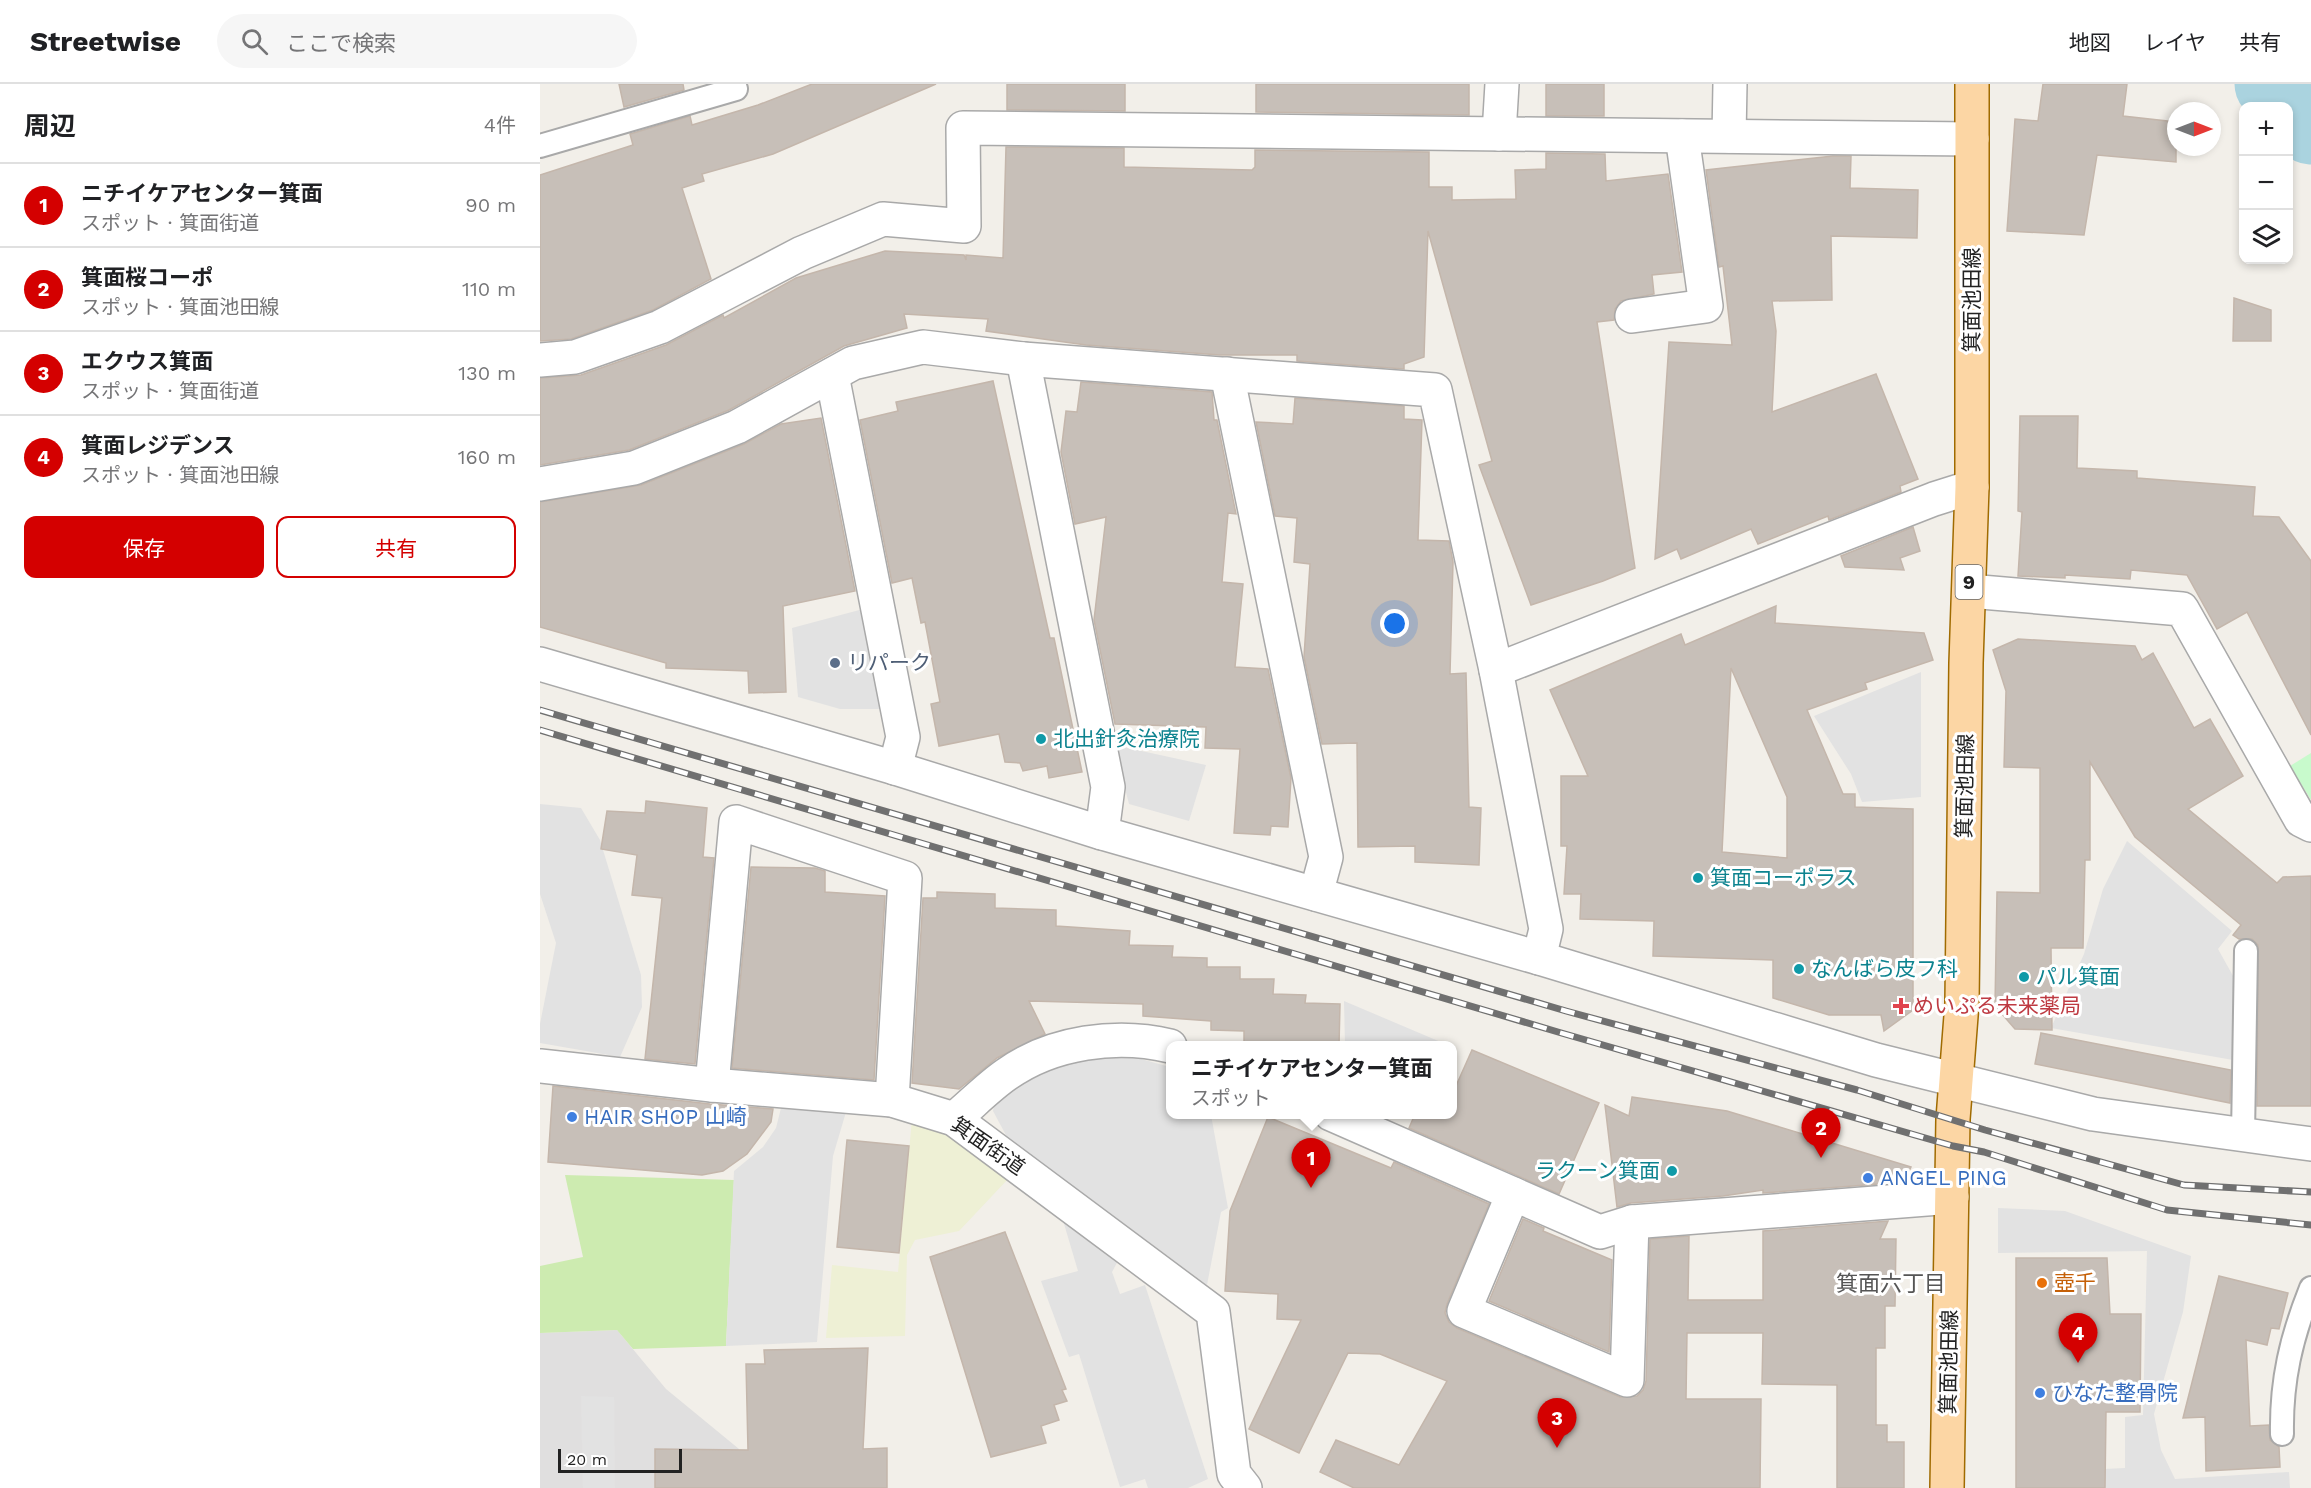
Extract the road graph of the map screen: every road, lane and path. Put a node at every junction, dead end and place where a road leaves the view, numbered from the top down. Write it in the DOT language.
graph roads {
  1 [pos="1503,84"];
  2 [pos="1730,84"];
  3 [pos="1972,84"];
  4 [pos="736,89"];
  5 [pos="1499,134"];
  6 [pos="1682,136"];
  7 [pos="1729,136"];
  8 [pos="1972,139"];
  9 [pos="540,146"];
  10 [pos="1632,316"];
  11 [pos="1023,359"];
  12 [pos="540,360"];
  13 [pos="1227,374"];
  14 [pos="832,375"];
  15 [pos="540,484"];
  16 [pos="1972,487"];
  17 [pos="1969,591"];
  18 [pos="540,664"];
  19 [pos="1496,670"];
  20 [pos="895,768"];
  21 [pos="2311,825"];
  22 [pos="1102,833"];
  23 [pos="1316,894"];
  24 [pos="2246,951"];
  25 [pos="1539,958"];
  26 [pos="1166,1045"];
  27 [pos="540,1066"];
  28 [pos="1955,1079"];
  29 [pos="712,1085"];
  30 [pos="892,1100"];
  31 [pos="954,1119"];
  32 [pos="1342,1119"];
  33 [pos="2243,1135"];
  34 [pos="2311,1144"];
  35 [pos="1513,1194"];
  36 [pos="1952,1197"];
  37 [pos="1632,1222"];
  38 [pos="2311,1288"];
  39 [pos="2282,1434"];
  40 [pos="1245,1488"];
  41 [pos="1947,1488"];
  1 -- 5 [label="street"];
  2 -- 7 [label="street"];
  3 -- 8 [label="main road, 箕面池田線 / 9"];
  4 -- 9 [label="lane"];
  5 -- 6 [label="street"];
  5 -- 12 [label="street"];
  6 -- 7 [label="street"];
  6 -- 10 [label="street"];
  7 -- 8 [label="street"];
  8 -- 16 [label="main road, 箕面池田線 / 9"];
  11 -- 13 [label="street"];
  11 -- 14 [label="street"];
  11 -- 22 [label="street"];
  13 -- 19 [label="street"];
  13 -- 23 [label="street"];
  14 -- 15 [label="street"];
  14 -- 20 [label="street"];
  16 -- 17 [label="main road, 箕面池田線 / 9"];
  16 -- 19 [label="street"];
  17 -- 21 [label="street"];
  17 -- 28 [label="main road, 箕面池田線 / 9"];
  18 -- 20 [label="street"];
  19 -- 25 [label="street"];
  20 -- 22 [label="street"];
  22 -- 23 [label="street"];
  23 -- 25 [label="street"];
  24 -- 33 [label="lane"];
  25 -- 28 [label="street"];
  26 -- 31 [label="street"];
  27 -- 29 [label="street, 箕面街道"];
  28 -- 33 [label="street"];
  28 -- 36 [label="main road, 箕面池田線 / 9"];
  29 -- 30 [label="street, 箕面街道"];
  29 -- 30 [label="street"];
  30 -- 31 [label="street, 箕面街道"];
  31 -- 40 [label="street, 箕面街道"];
  32 -- 35 [label="street"];
  33 -- 34 [label="street"];
  35 -- 37 [label="street"];
  35 -- 37 [label="street"];
  36 -- 37 [label="street"];
  36 -- 41 [label="main road, 箕面池田線 / 9"];
  38 -- 39 [label="lane"];
}
